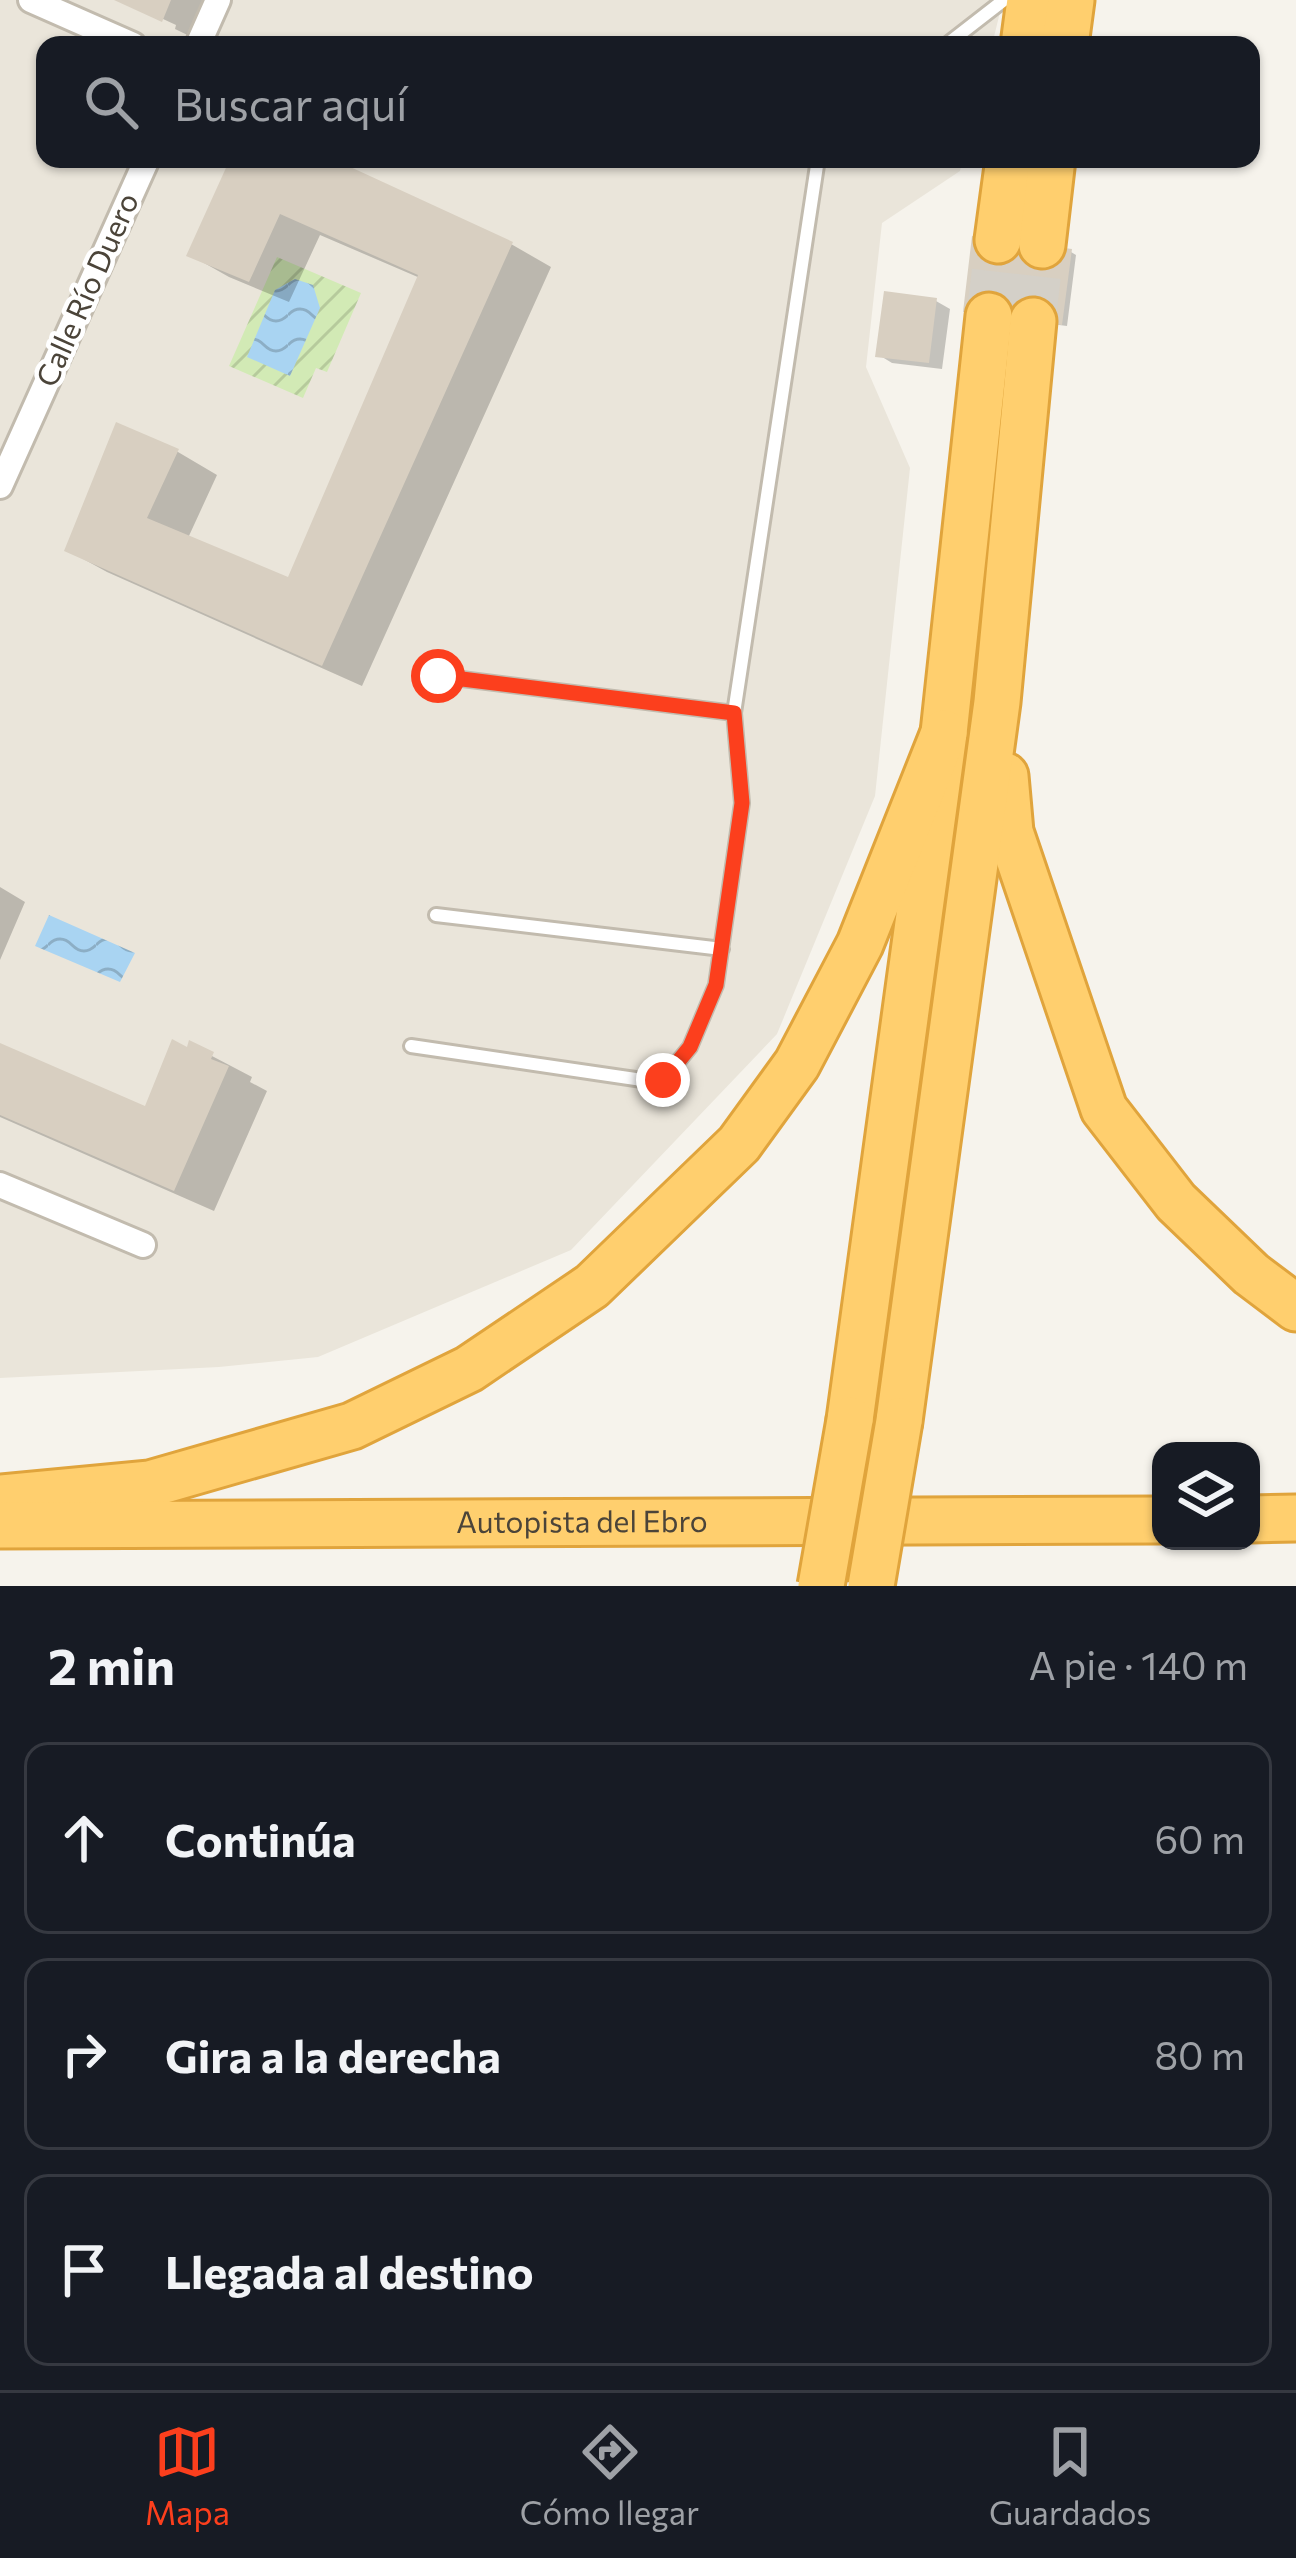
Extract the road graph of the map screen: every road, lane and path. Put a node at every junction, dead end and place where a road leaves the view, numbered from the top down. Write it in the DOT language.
graph roads {
  1 [pos="31,0"];
  2 [pos="218,0"];
  3 [pos="1004,0"];
  4 [pos="1030,0"];
  5 [pos="1071,0"];
  6 [pos="113,36"];
  7 [pos="202,36"];
  8 [pos="958,36"];
  9 [pos="1025,36"];
  10 [pos="1066,36"];
  11 [pos="143,168"];
  12 [pos="817,168"];
  13 [pos="1010,168"];
  14 [pos="1049,168"];
  15 [pos="0,487"];
  16 [pos="438,676"];
  17 [pos="997,702"];
  18 [pos="734,713"];
  19 [pos="944,733"];
  20 [pos="436,915"];
  21 [pos="722,949"];
  22 [pos="410,1046"];
  23 [pos="0,1185"];
  24 [pos="143,1245"];
  25 [pos="1296,1308"];
  26 [pos="0,1498"];
  27 [pos="1296,1518"];
  28 [pos="1260,1519"];
  29 [pos="1152,1520"];
  30 [pos="0,1526"];
  31 [pos="820,1586"];
  32 [pos="872,1586"];
  1 -- 6 [label="street"];
  2 -- 7 [label="street"];
  3 -- 8 [label="lane"];
  4 -- 9 [label="highway"];
  5 -- 10 [label="highway"];
  11 -- 15 [label="street, Calle Río Duero"];
  12 -- 18 [label="lane"];
  13 -- 14 [label="highway"];
  16 -- 18 [label="lane"];
  17 -- 19 [label="highway"];
  17 -- 25 [label="highway"];
  17 -- 32 [label="highway, bridge"];
  18 -- 21 [label="lane"];
  19 -- 26 [label="highway"];
  19 -- 31 [label="highway, bridge"];
  20 -- 21 [label="lane"];
  21 -- 22 [label="lane"];
  23 -- 24 [label="street"];
  27 -- 28 [label="highway"];
  29 -- 30 [label="highway, Autopista del Ebro"];
}
